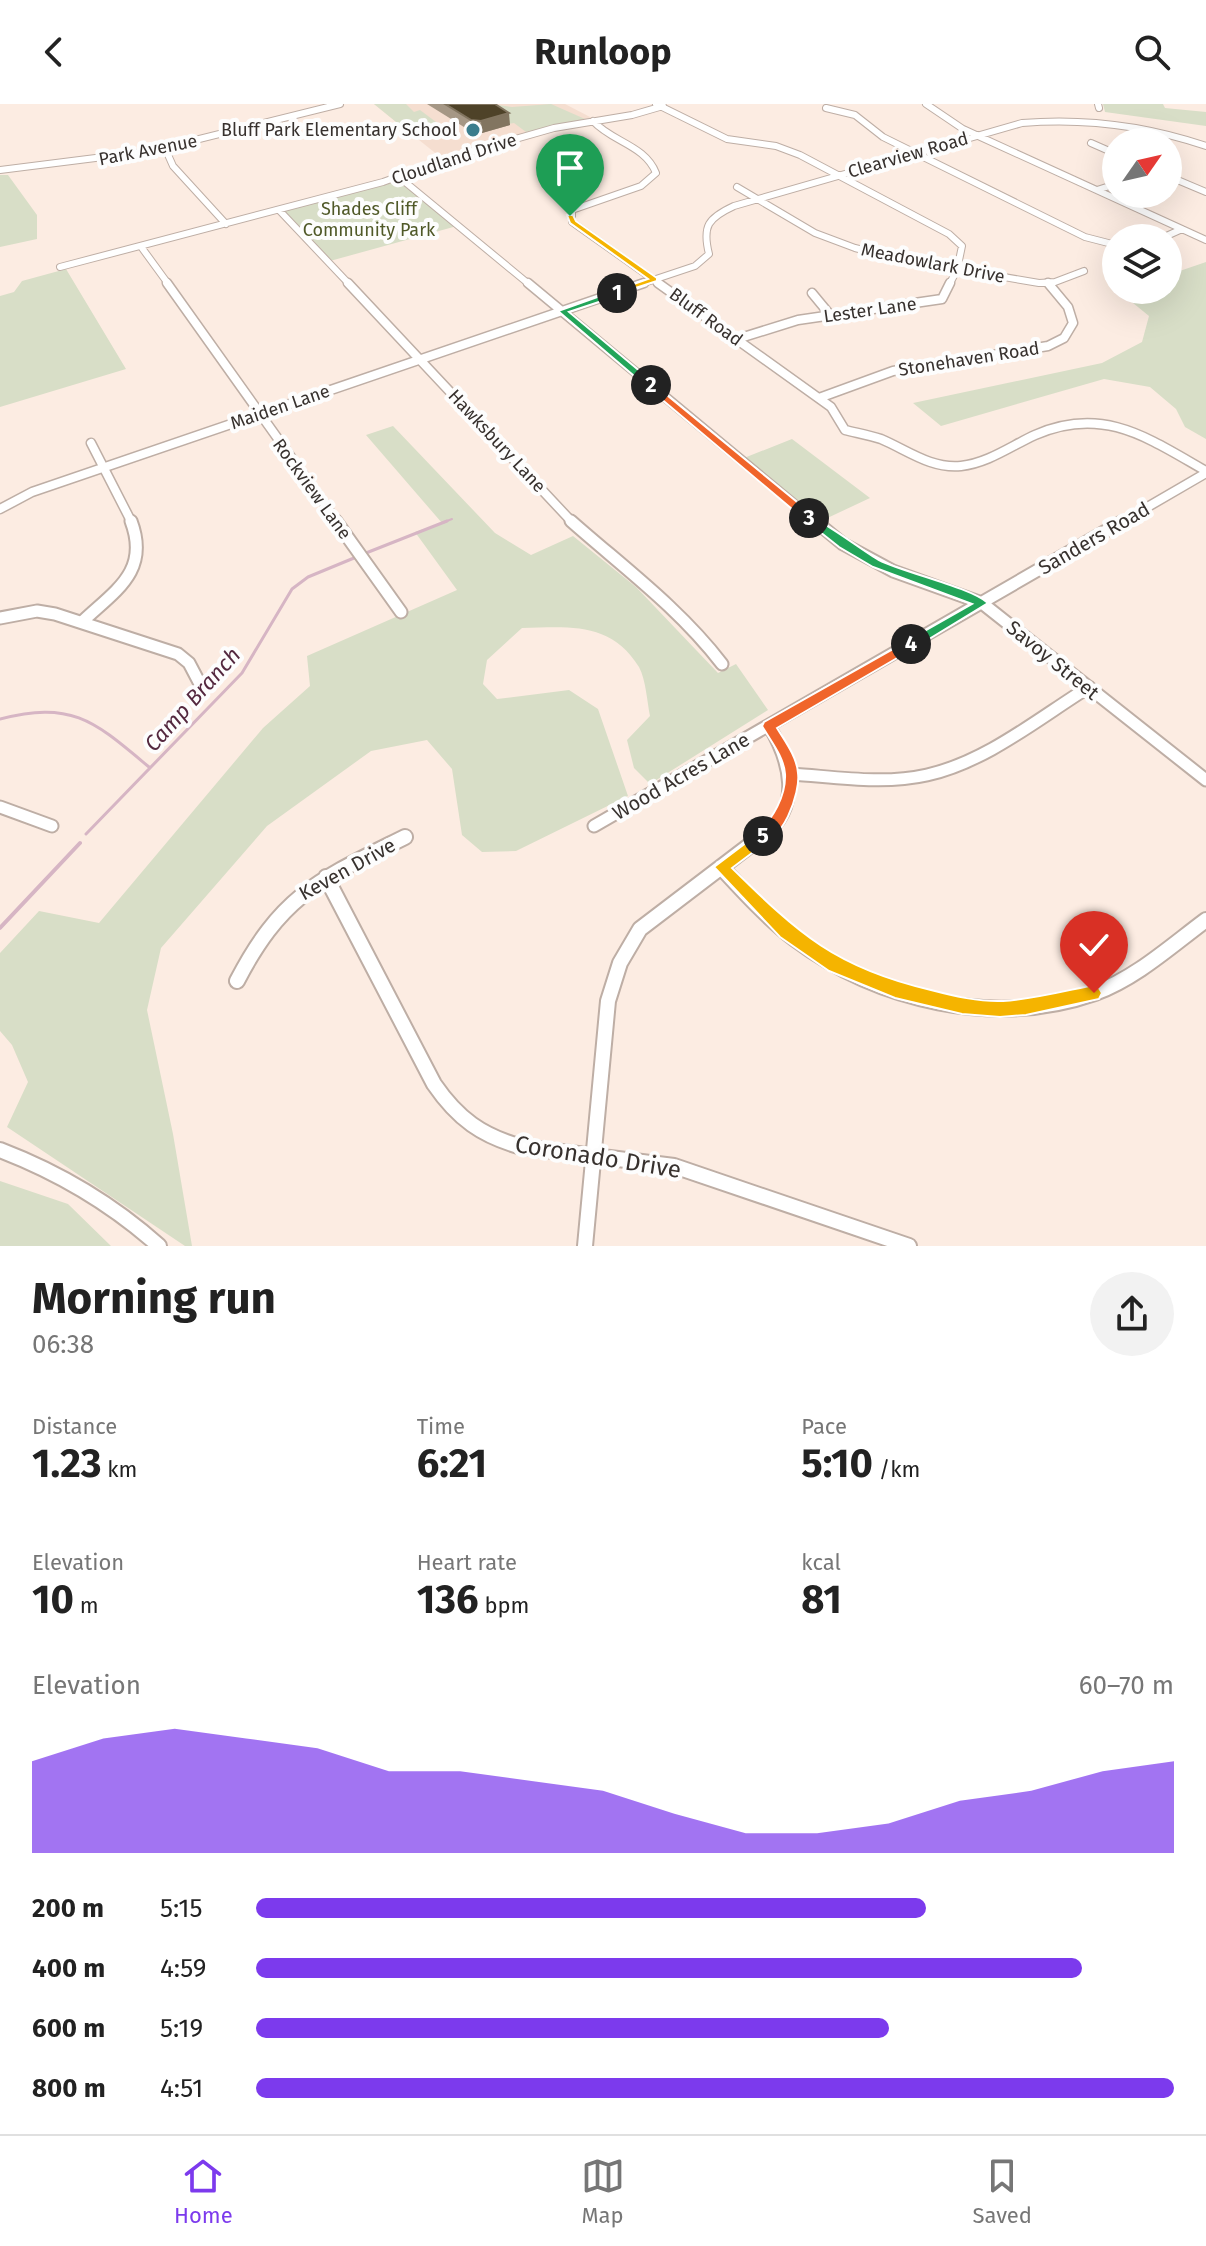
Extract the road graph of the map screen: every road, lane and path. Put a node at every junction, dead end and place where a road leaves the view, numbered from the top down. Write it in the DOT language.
graph roads {
  1 [pos="340,104"];
  2 [pos="926,104"];
  3 [pos="659,105"];
  4 [pos="826,108"];
  5 [pos="593,121"];
  6 [pos="976,135"];
  7 [pos="1091,143"];
  8 [pos="1206,146"];
  9 [pos="165,148"];
  10 [pos="1102,148"];
  11 [pos="914,153"];
  12 [pos="0,170"];
  13 [pos="838,175"];
  14 [pos="399,177"];
  15 [pos="1182,182"];
  16 [pos="737,187"];
  17 [pos="1102,188"];
  18 [pos="1097,190"];
  19 [pos="1206,192"];
  20 [pos="757,199"];
  21 [pos="279,210"];
  22 [pos="226,224"];
  23 [pos="1171,224"];
  24 [pos="1182,229"];
  25 [pos="1206,240"];
  26 [pos="1102,241"];
  27 [pos="142,248"];
  28 [pos="60,267"];
  29 [pos="957,270"];
  30 [pos="1084,271"];
  31 [pos="654,280"];
  32 [pos="1048,283"];
  33 [pos="812,293"];
  34 [pos="563,311"];
  35 [pos="831,316"];
  36 [pos="737,339"];
  37 [pos="421,359"];
  38 [pos="819,398"];
  39 [pos="259,415"];
  40 [pos="91,443"];
  41 [pos="104,467"];
  42 [pos="1206,472"];
  43 [pos="0,509"];
  44 [pos="982,603"];
  45 [pos="401,612"];
  46 [pos="0,618"];
  47 [pos="83,621"];
  48 [pos="722,664"];
  49 [pos="199,682"];
  50 [pos="1089,687"];
  51 [pos="769,726"];
  52 [pos="792,774"];
  53 [pos="1206,780"];
  54 [pos="0,807"];
  55 [pos="52,826"];
  56 [pos="594,826"];
  57 [pos="405,837"];
  58 [pos="721,867"];
  59 [pos="326,877"];
  60 [pos="1206,920"];
  61 [pos="237,981"];
  62 [pos="0,1150"];
  63 [pos="595,1154"];
  64 [pos="159,1246"];
  65 [pos="585,1246"];
  66 [pos="909,1246"];
  1 -- 9 [label="street, Park Avenue"];
  2 -- 6 [label="street"];
  3 -- 5 [label="street, Cloudland Drive"];
  3 -- 13 [label="street"];
  4 -- 11 [label="street"];
  5 -- 14 [label="street, Cloudland Drive"];
  5 -- 31 [label="street, Bluff Road"];
  6 -- 8 [label="street, Clearview Road"];
  6 -- 11 [label="street, Clearview Road"];
  6 -- 18 [label="street"];
  7 -- 10 [label="street"];
  9 -- 12 [label="street, Park Avenue"];
  9 -- 22 [label="street"];
  11 -- 13 [label="street, Clearview Road"];
  11 -- 26 [label="street"];
  13 -- 20 [label="street, Clearview Road"];
  13 -- 29 [label="street"];
  14 -- 21 [label="street, Cloudland Drive"];
  14 -- 34 [label="street, Savoy Street"];
  15 -- 19 [label="street"];
  16 -- 20 [label="street, Meadowlark Drive"];
  17 -- 18 [label="street"];
  18 -- 23 [label="street"];
  20 -- 29 [label="street, Meadowlark Drive"];
  20 -- 31 [label="street, Clearview Road"];
  21 -- 22 [label="street, Cloudland Drive"];
  21 -- 37 [label="street, Hawksbury Lane"];
  22 -- 27 [label="street, Cloudland Drive"];
  24 -- 25 [label="street"];
  27 -- 28 [label="street, Cloudland Drive"];
  27 -- 39 [label="street, Rockview Lane"];
  29 -- 32 [label="street, Meadowlark Drive"];
  29 -- 35 [label="street, Lester Lane"];
  30 -- 32 [label="street"];
  31 -- 34 [label="street, Maiden Lane"];
  31 -- 36 [label="street, Bluff Road"];
  32 -- 38 [label="street, Stonehaven Road"];
  33 -- 35 [label="street"];
  34 -- 37 [label="street, Maiden Lane"];
  34 -- 44 [label="street, Savoy Street"];
  35 -- 36 [label="street, Lester Lane"];
  36 -- 38 [label="street, Bluff Road"];
  37 -- 39 [label="street, Maiden Lane"];
  37 -- 48 [label="street, Hawksbury Lane"];
  38 -- 42 [label="street, Bluff Road"];
  39 -- 41 [label="street, Maiden Lane"];
  39 -- 45 [label="street, Rockview Lane"];
  40 -- 41 [label="street"];
  41 -- 43 [label="street, Maiden Lane"];
  41 -- 47 [label="street"];
  42 -- 44 [label="street, Sanders Road"];
  44 -- 50 [label="street, Savoy Street"];
  44 -- 51 [label="street, Sanders Road"];
  46 -- 47 [label="street"];
  47 -- 49 [label="street"];
  50 -- 52 [label="street"];
  50 -- 53 [label="street, Savoy Street"];
  51 -- 52 [label="street"];
  51 -- 56 [label="street, Wood Acres Lane"];
  52 -- 58 [label="street"];
  54 -- 55 [label="street"];
  57 -- 59 [label="street, Keven Drive"];
  58 -- 60 [label="street"];
  58 -- 63 [label="street"];
  59 -- 61 [label="street, Keven Drive"];
  59 -- 63 [label="street, Coronado Drive"];
  62 -- 64 [label="street"];
  63 -- 65 [label="street"];
  63 -- 66 [label="street, Coronado Drive"];
}
